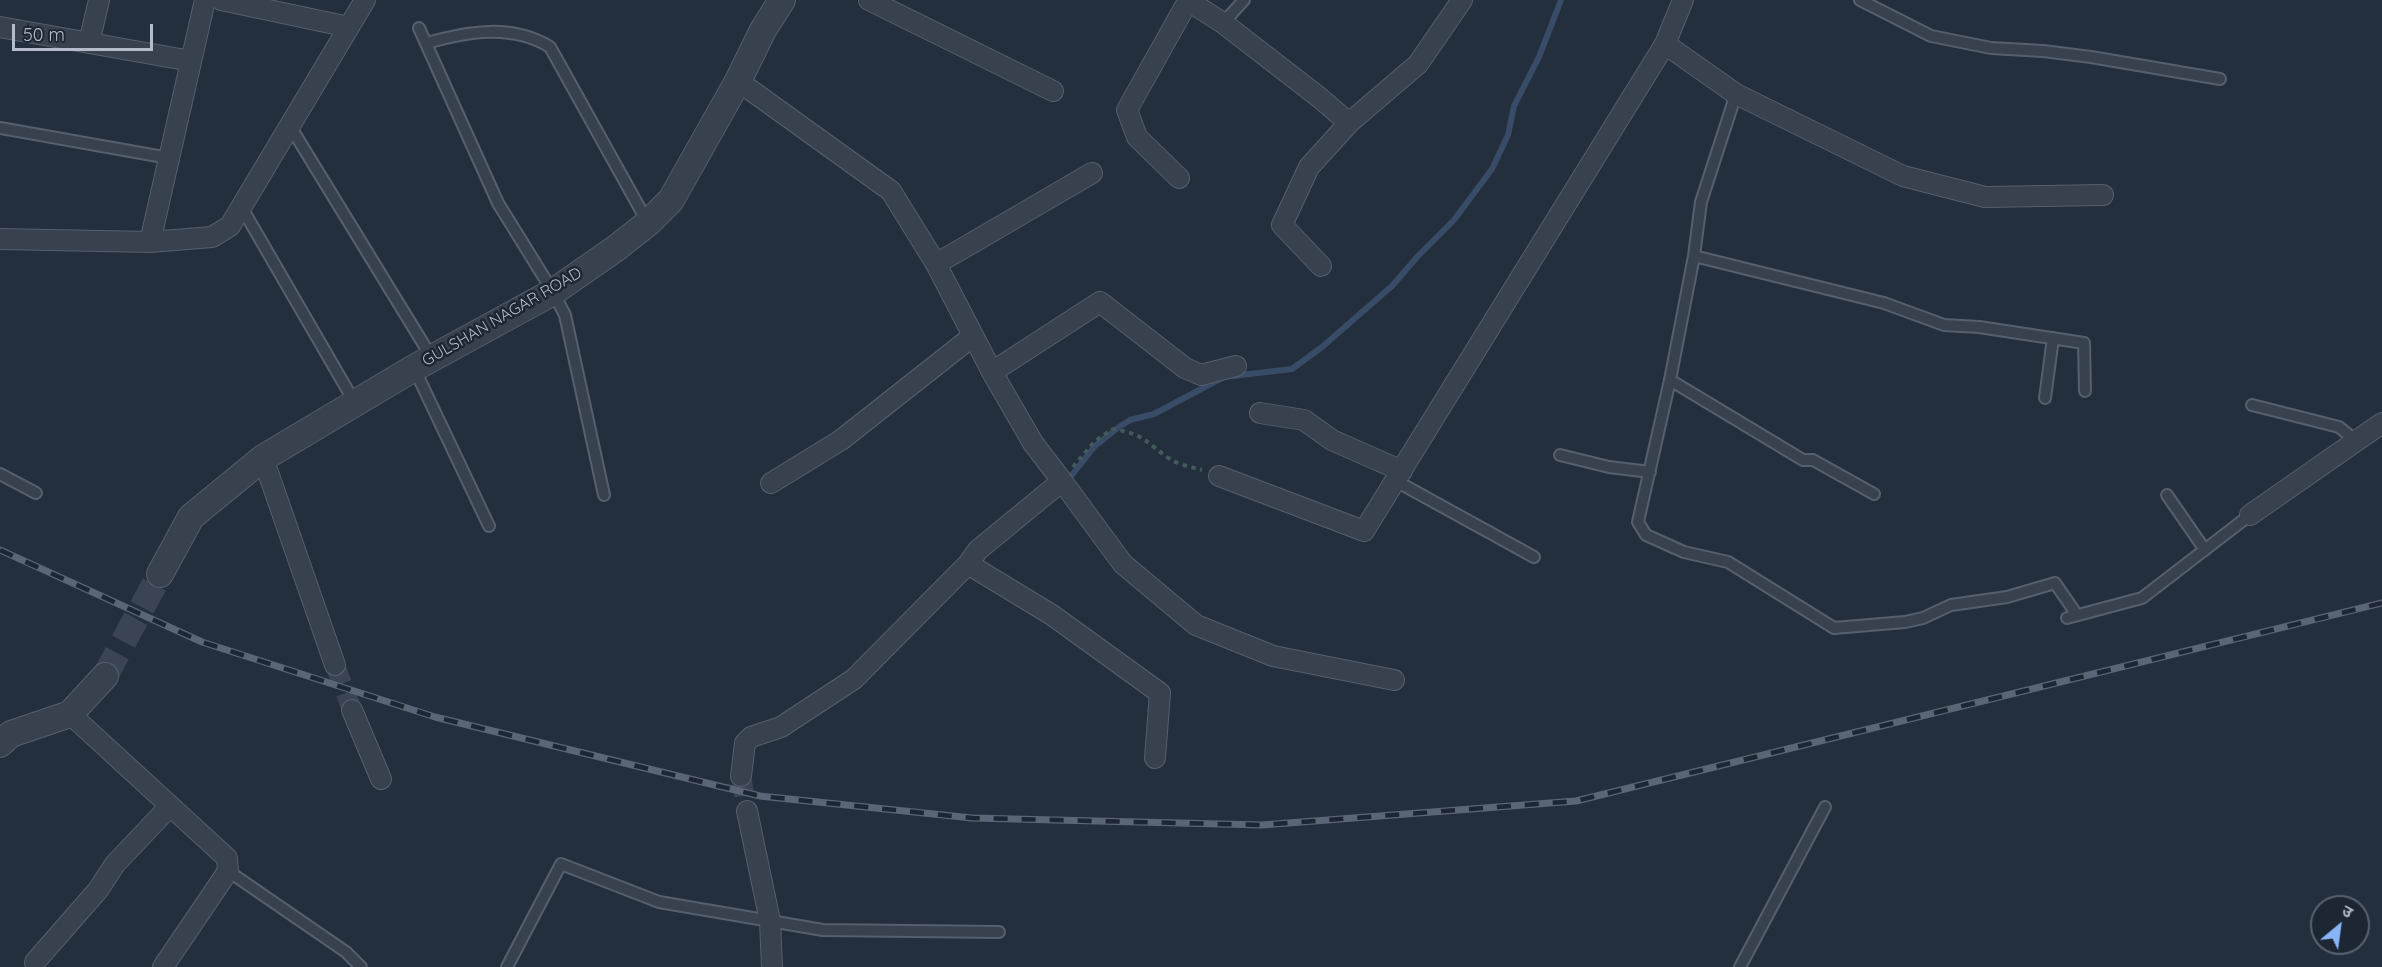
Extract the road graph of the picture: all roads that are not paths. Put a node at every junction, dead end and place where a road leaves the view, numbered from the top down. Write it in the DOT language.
graph roads {
  1 [pos="99,0"];
  2 [pos="205,0"];
  3 [pos="221,0"];
  4 [pos="366,0"];
  5 [pos="782,0"];
  6 [pos="869,0"];
  7 [pos="1244,0"];
  8 [pos="1461,0"];
  9 [pos="1683,0"];
  10 [pos="1860,0"];
  11 [pos="1187,1"];
  12 [pos="1222,23"];
  13 [pos="0,27"];
  14 [pos="349,27"];
  15 [pos="418,28"];
  16 [pos="88,43"];
  17 [pos="427,43"];
  18 [pos="1665,44"];
  19 [pos="191,61"];
  20 [pos="2220,80"];
  21 [pos="738,81"];
  22 [pos="1053,91"];
  23 [pos="1736,94"];
  24 [pos="1349,123"];
  25 [pos="290,126"];
  26 [pos="0,128"];
  27 [pos="169,158"];
  28 [pos="1092,173"];
  29 [pos="1179,178"];
  30 [pos="2103,195"];
  31 [pos="242,208"];
  32 [pos="648,223"];
  33 [pos="0,239"];
  34 [pos="150,242"];
  35 [pos="1694,256"];
  36 [pos="936,264"];
  37 [pos="1321,267"];
  38 [pos="553,292"];
  39 [pos="973,336"];
  40 [pos="2053,338"];
  41 [pos="423,363"];
  42 [pos="1236,366"];
  43 [pos="992,372"];
  44 [pos="1670,380"];
  45 [pos="2085,391"];
  46 [pos="2045,398"];
  47 [pos="355,404"];
  48 [pos="2252,405"];
  49 [pos="1260,413"];
  50 [pos="2382,423"];
  51 [pos="2356,441"];
  52 [pos="1560,455"];
  53 [pos="263,458"];
  54 [pos="1650,472"];
  55 [pos="0,474"];
  56 [pos="1219,476"];
  57 [pos="1399,476"];
  58 [pos="1062,481"];
  59 [pos="771,483"];
  60 [pos="36,493"];
  61 [pos="1874,494"];
  62 [pos="604,495"];
  63 [pos="2167,495"];
  64 [pos="2250,515"];
  65 [pos="489,525"];
  66 [pos="2205,550"];
  67 [pos="1534,557"];
  68 [pos="968,564"];
  69 [pos="160,574"];
  70 [pos="335,665"];
  71 [pos="105,676"];
  72 [pos="1394,680"];
  73 [pos="352,710"];
  74 [pos="70,714"];
  75 [pos="0,744"];
  76 [pos="1155,758"];
  77 [pos="741,776"];
  78 [pos="381,779"];
  79 [pos="170,806"];
  80 [pos="1826,807"];
  81 [pos="747,811"];
  82 [pos="228,871"];
  83 [pos="770,921"];
  84 [pos="999,932"];
  85 [pos="35,962"];
  86 [pos="163,967"];
  87 [pos="361,967"];
  88 [pos="507,967"];
  89 [pos="772,967"];
  90 [pos="1740,967"];
  1 -- 16 [label="street"];
  2 -- 19 [label="street"];
  3 -- 14 [label="street"];
  4 -- 14 [label="street"];
  5 -- 21 [label="street, GULSHAN NAGAR ROAD"];
  6 -- 22 [label="street"];
  7 -- 12 [label="lane"];
  8 -- 24 [label="street"];
  9 -- 18 [label="street"];
  10 -- 20 [label="lane"];
  11 -- 12 [label="street"];
  11 -- 29 [label="street"];
  12 -- 24 [label="street"];
  13 -- 16 [label="street"];
  14 -- 25 [label="street"];
  15 -- 17 [label="lane"];
  16 -- 19 [label="street"];
  17 -- 32 [label="lane"];
  17 -- 38 [label="lane"];
  18 -- 23 [label="street"];
  18 -- 57 [label="street"];
  19 -- 27 [label="street"];
  21 -- 32 [label="street, GULSHAN NAGAR ROAD"];
  21 -- 36 [label="street"];
  23 -- 30 [label="street"];
  23 -- 35 [label="lane"];
  24 -- 37 [label="street"];
  25 -- 31 [label="street"];
  25 -- 41 [label="lane"];
  26 -- 27 [label="lane"];
  27 -- 34 [label="street"];
  28 -- 36 [label="street"];
  31 -- 34 [label="street"];
  31 -- 47 [label="lane"];
  32 -- 38 [label="street, GULSHAN NAGAR ROAD"];
  33 -- 34 [label="street"];
  35 -- 40 [label="lane"];
  35 -- 44 [label="lane"];
  36 -- 39 [label="street"];
  38 -- 41 [label="street, GULSHAN NAGAR ROAD"];
  38 -- 62 [label="lane"];
  39 -- 43 [label="street"];
  39 -- 59 [label="street"];
  40 -- 45 [label="lane"];
  40 -- 46 [label="lane"];
  41 -- 47 [label="street, GULSHAN NAGAR ROAD"];
  41 -- 65 [label="lane"];
  42 -- 43 [label="street"];
  43 -- 58 [label="street"];
  44 -- 54 [label="lane"];
  44 -- 61 [label="lane"];
  47 -- 53 [label="street, GULSHAN NAGAR ROAD"];
  48 -- 51 [label="lane"];
  49 -- 57 [label="street"];
  50 -- 51 [label="street"];
  51 -- 64 [label="street"];
  52 -- 54 [label="lane"];
  53 -- 69 [label="street, GULSHAN NAGAR ROAD"];
  53 -- 70 [label="street"];
  54 -- 66 [label="lane"];
  55 -- 60 [label="lane"];
  56 -- 57 [label="street"];
  57 -- 67 [label="lane"];
  58 -- 68 [label="street"];
  58 -- 72 [label="street"];
  63 -- 66 [label="lane"];
  64 -- 66 [label="lane"];
  68 -- 76 [label="street"];
  68 -- 77 [label="street"];
  71 -- 74 [label="street"];
  73 -- 78 [label="street"];
  74 -- 75 [label="street"];
  74 -- 79 [label="street"];
  79 -- 82 [label="street"];
  79 -- 85 [label="street"];
  80 -- 90 [label="lane"];
  81 -- 83 [label="street"];
  82 -- 86 [label="street"];
  82 -- 87 [label="lane"];
  83 -- 84 [label="lane"];
  83 -- 88 [label="lane"];
  83 -- 89 [label="street"];
}
